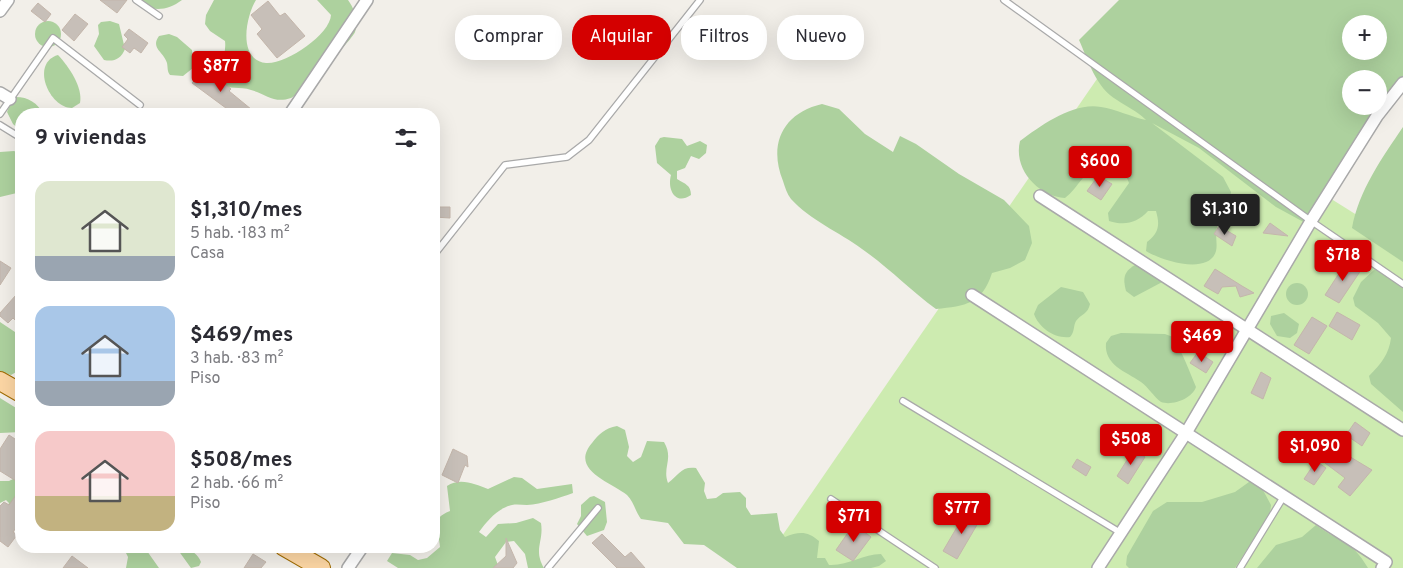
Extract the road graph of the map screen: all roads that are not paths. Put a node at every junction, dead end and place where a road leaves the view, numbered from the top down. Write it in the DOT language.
graph roads {
  1 [pos="8,0"];
  2 [pos="136,0"];
  3 [pos="367,0"];
  4 [pos="700,0"];
  5 [pos="1004,0"];
  6 [pos="0,11"];
  7 [pos="159,16"];
  8 [pos="1403,82"];
  9 [pos="5,96"];
  10 [pos="140,106"];
  11 [pos="294,108"];
  12 [pos="0,114"];
  13 [pos="0,126"];
  14 [pos="15,135"];
  15 [pos="1040,196"];
  16 [pos="1311,222"];
  17 [pos="440,247"];
  18 [pos="1403,284"];
  19 [pos="972,294"];
  20 [pos="1248,330"];
  21 [pos="0,381"];
  22 [pos="15,390"];
  23 [pos="903,401"];
  24 [pos="1403,430"];
  25 [pos="1186,433"];
  26 [pos="1284,496"];
  27 [pos="832,499"];
  28 [pos="598,508"];
  29 [pos="1121,533"];
  30 [pos="290,553"];
  31 [pos="358,553"];
  32 [pos="301,564"];
  33 [pos="321,568"];
  34 [pos="348,568"];
  35 [pos="548,568"];
  36 [pos="935,568"];
  37 [pos="1098,568"];
  38 [pos="1240,568"];
  39 [pos="1382,568"];
  1 -- 6 [label="street"];
  2 -- 7 [label="lane"];
  3 -- 11 [label="street"];
  4 -- 17 [label="lane"];
  5 -- 16 [label="lane"];
  8 -- 16 [label="street"];
  9 -- 10 [label="lane"];
  9 -- 12 [label="lane"];
  13 -- 14 [label="lane"];
  15 -- 20 [label="street"];
  16 -- 18 [label="lane"];
  16 -- 20 [label="street"];
  19 -- 25 [label="street"];
  20 -- 24 [label="street"];
  20 -- 25 [label="street"];
  21 -- 22 [label="main road"];
  23 -- 29 [label="lane"];
  25 -- 26 [label="street"];
  25 -- 29 [label="street"];
  26 -- 38 [label="lane"];
  26 -- 39 [label="street"];
  27 -- 36 [label="lane"];
  28 -- 35 [label="lane"];
  29 -- 37 [label="street"];
  30 -- 32 [label="main road"];
  31 -- 34 [label="street"];
  32 -- 33 [label="main road"];
}
